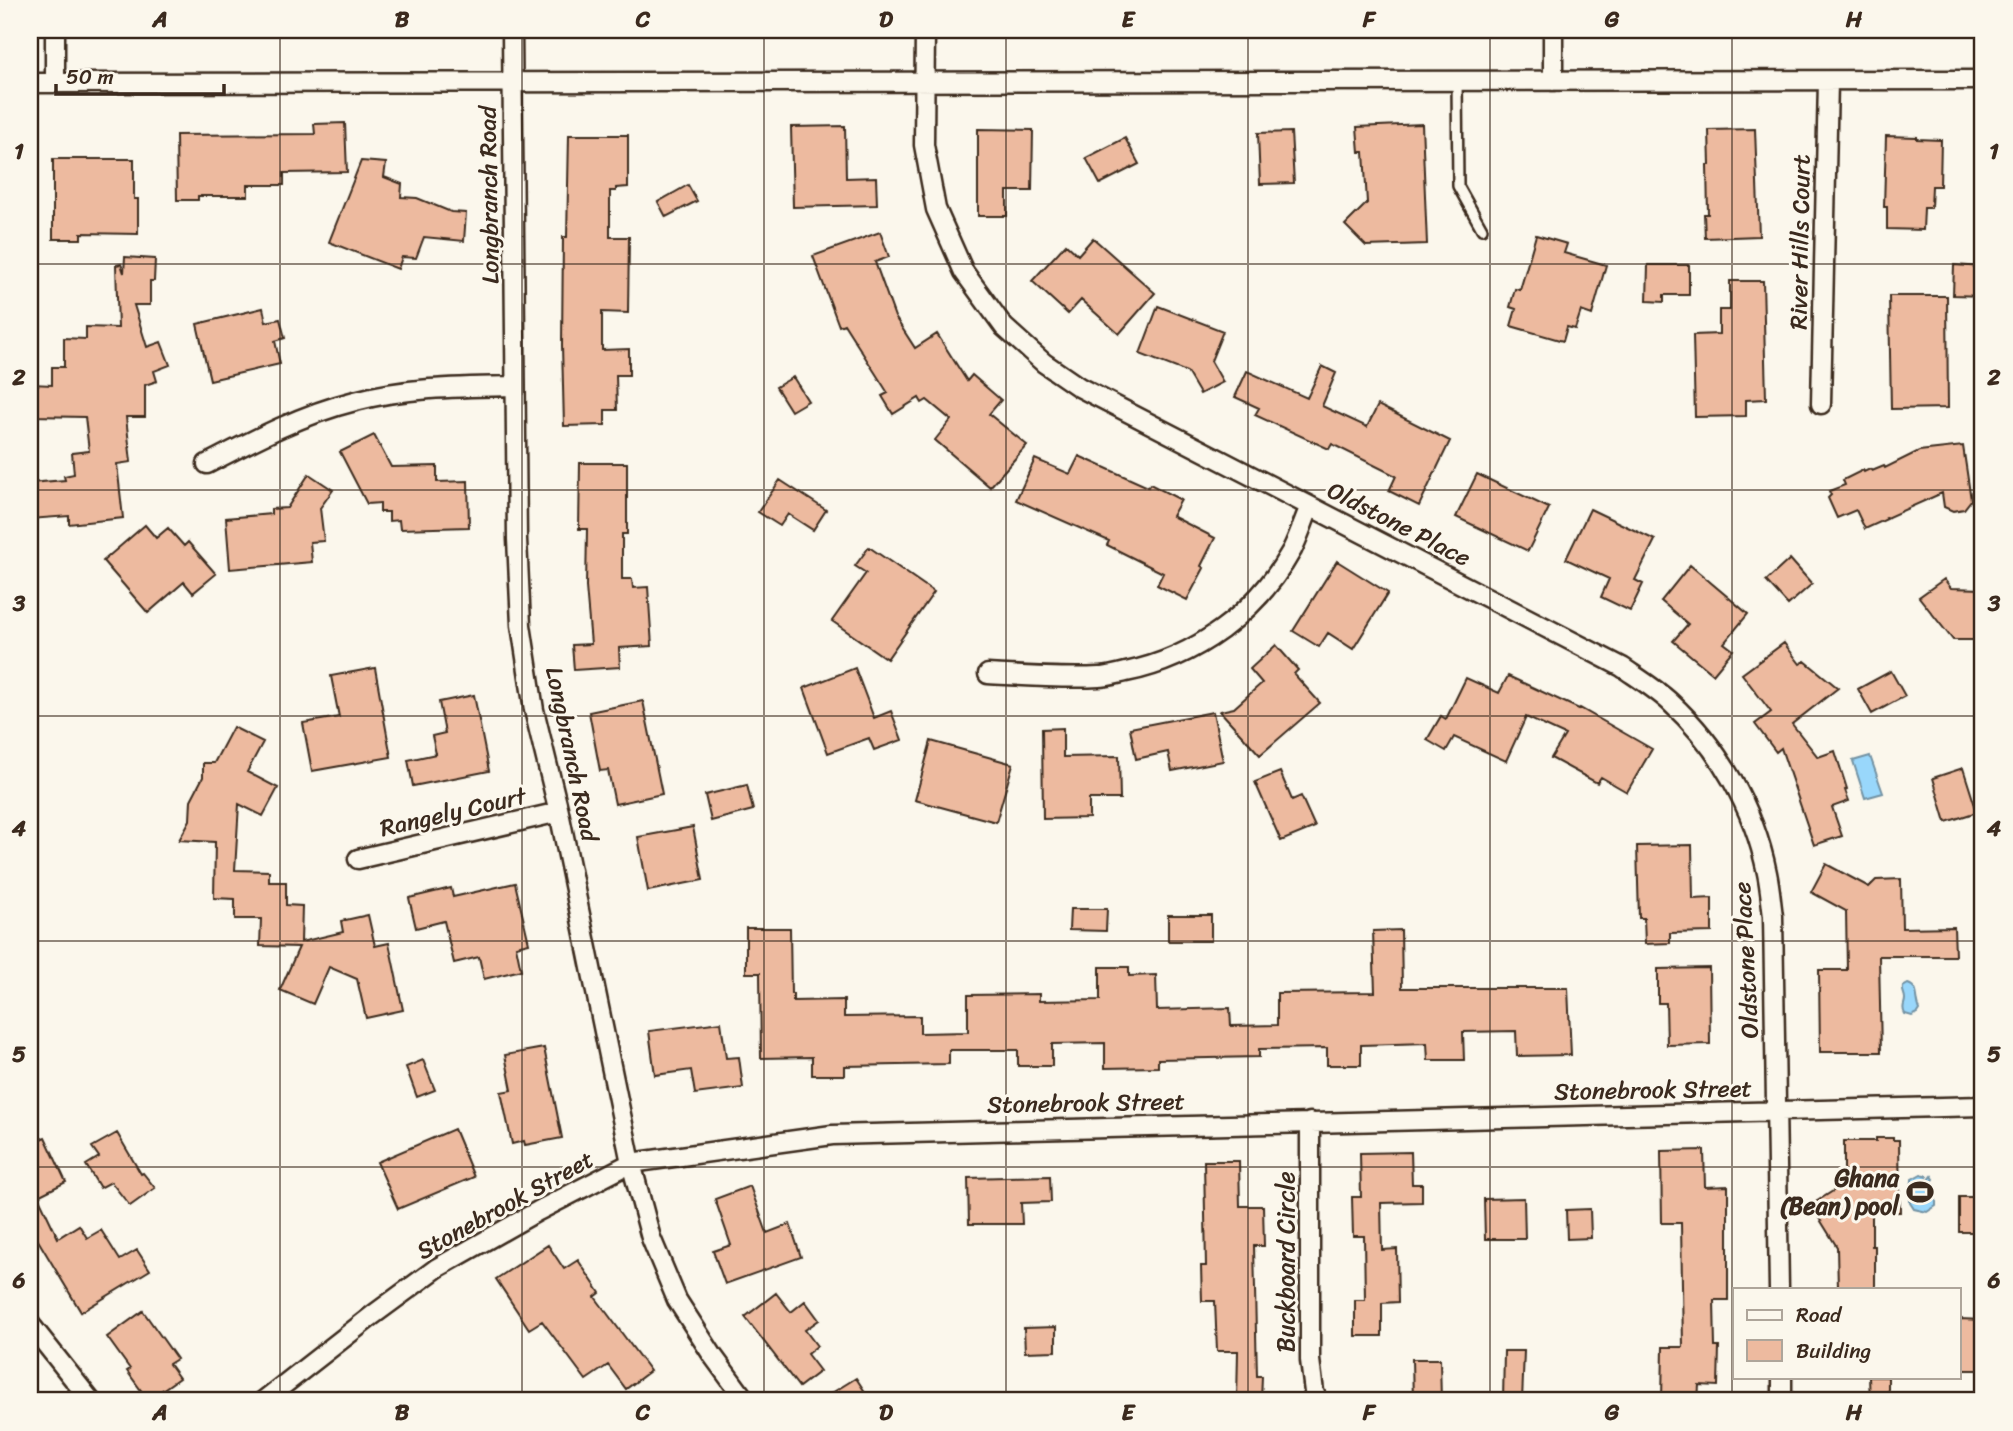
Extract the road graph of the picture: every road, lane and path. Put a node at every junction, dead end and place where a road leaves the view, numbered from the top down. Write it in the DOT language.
graph roads {
  1 [pos="55,30"];
  2 [pos="512,30"];
  3 [pos="925,30"];
  4 [pos="1553,30"];
  5 [pos="1983,80"];
  6 [pos="1457,81"];
  7 [pos="1553,81"];
  8 [pos="1828,81"];
  9 [pos="513,82"];
  10 [pos="923,82"];
  11 [pos="30,83"];
  12 [pos="55,83"];
  13 [pos="1482,229"];
  14 [pos="515,386"];
  15 [pos="1821,404"];
  16 [pos="207,464"];
  17 [pos="1310,506"];
  18 [pos="988,674"];
  19 [pos="559,812"];
  20 [pos="358,859"];
  21 [pos="1983,1106"];
  22 [pos="1775,1111"];
  23 [pos="1310,1122"];
  24 [pos="631,1163"];
  25 [pos="1779,1288"];
  26 [pos="30,1324"];
  27 [pos="1782,1378"];
  28 [pos="91,1401"];
  29 [pos="263,1401"];
  30 [pos="746,1401"];
  31 [pos="1318,1401"];
  32 [pos="1782,1401"];
  1 -- 12 [label="street"];
  2 -- 9 [label="street, Longbranch Road"];
  3 -- 10 [label="street, Oldstone Place"];
  4 -- 7 [label="street"];
  5 -- 8 [label="street"];
  6 -- 7 [label="street"];
  6 -- 10 [label="street"];
  6 -- 13 [label="lane"];
  7 -- 8 [label="street"];
  8 -- 15 [label="street, River Hills Court"];
  9 -- 10 [label="street"];
  9 -- 12 [label="street"];
  9 -- 14 [label="street, Longbranch Road"];
  10 -- 17 [label="street, Oldstone Place"];
  11 -- 12 [label="street"];
  14 -- 16 [label="street"];
  14 -- 19 [label="street, Longbranch Road"];
  17 -- 18 [label="street"];
  17 -- 22 [label="street, Oldstone Place"];
  19 -- 20 [label="street, Rangely Court"];
  19 -- 24 [label="street, Longbranch Road"];
  21 -- 22 [label="street, Stonebrook Street"];
  22 -- 23 [label="street, Stonebrook Street"];
  22 -- 25 [label="street, Oldstone Place"];
  23 -- 24 [label="street, Stonebrook Street"];
  23 -- 31 [label="street, Buckboard Circle"];
  24 -- 29 [label="street, Stonebrook Street"];
  24 -- 30 [label="street, Longbranch Road"];
  26 -- 28 [label="street"];
  27 -- 32 [label="street"];
}
